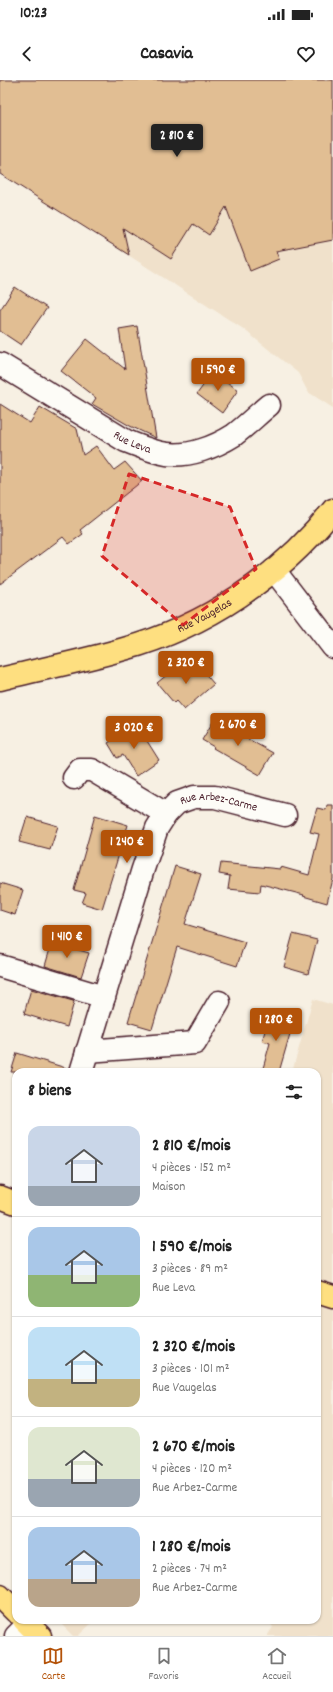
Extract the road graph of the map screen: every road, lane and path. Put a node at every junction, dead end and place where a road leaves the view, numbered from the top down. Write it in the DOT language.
graph roads {
  1 [pos="0,364"];
  2 [pos="269,405"];
  3 [pos="333,510"];
  4 [pos="274,570"];
  5 [pos="333,647"];
  6 [pos="2,675"];
  7 [pos="74,778"];
  8 [pos="166,814"];
  9 [pos="285,815"];
  10 [pos="0,966"];
  11 [pos="104,997"];
  12 [pos="219,1002"];
  13 [pos="87,1051"];
  14 [pos="82,1068"];
  15 [pos="0,1197"];
  16 [pos="12,1201"];
  17 [pos="321,1293"];
  18 [pos="333,1297"];
  19 [pos="0,1596"];
  20 [pos="12,1610"];
  1 -- 2 [label="street, Rue Leva"];
  3 -- 4 [label="main road, Rue Vaugelas"];
  4 -- 5 [label="street"];
  4 -- 6 [label="main road, Rue Vaugelas"];
  7 -- 8 [label="street"];
  8 -- 9 [label="street, Rue Arbez-Carme"];
  8 -- 11 [label="street, Rue Arbez-Carme"];
  10 -- 11 [label="street"];
  11 -- 13 [label="street, Rue Arbez-Carme"];
  12 -- 13 [label="street"];
  13 -- 14 [label="street, Rue Arbez-Carme"];
  15 -- 16 [label="main road"];
  17 -- 18 [label="main road"];
  19 -- 20 [label="main road"];
}
